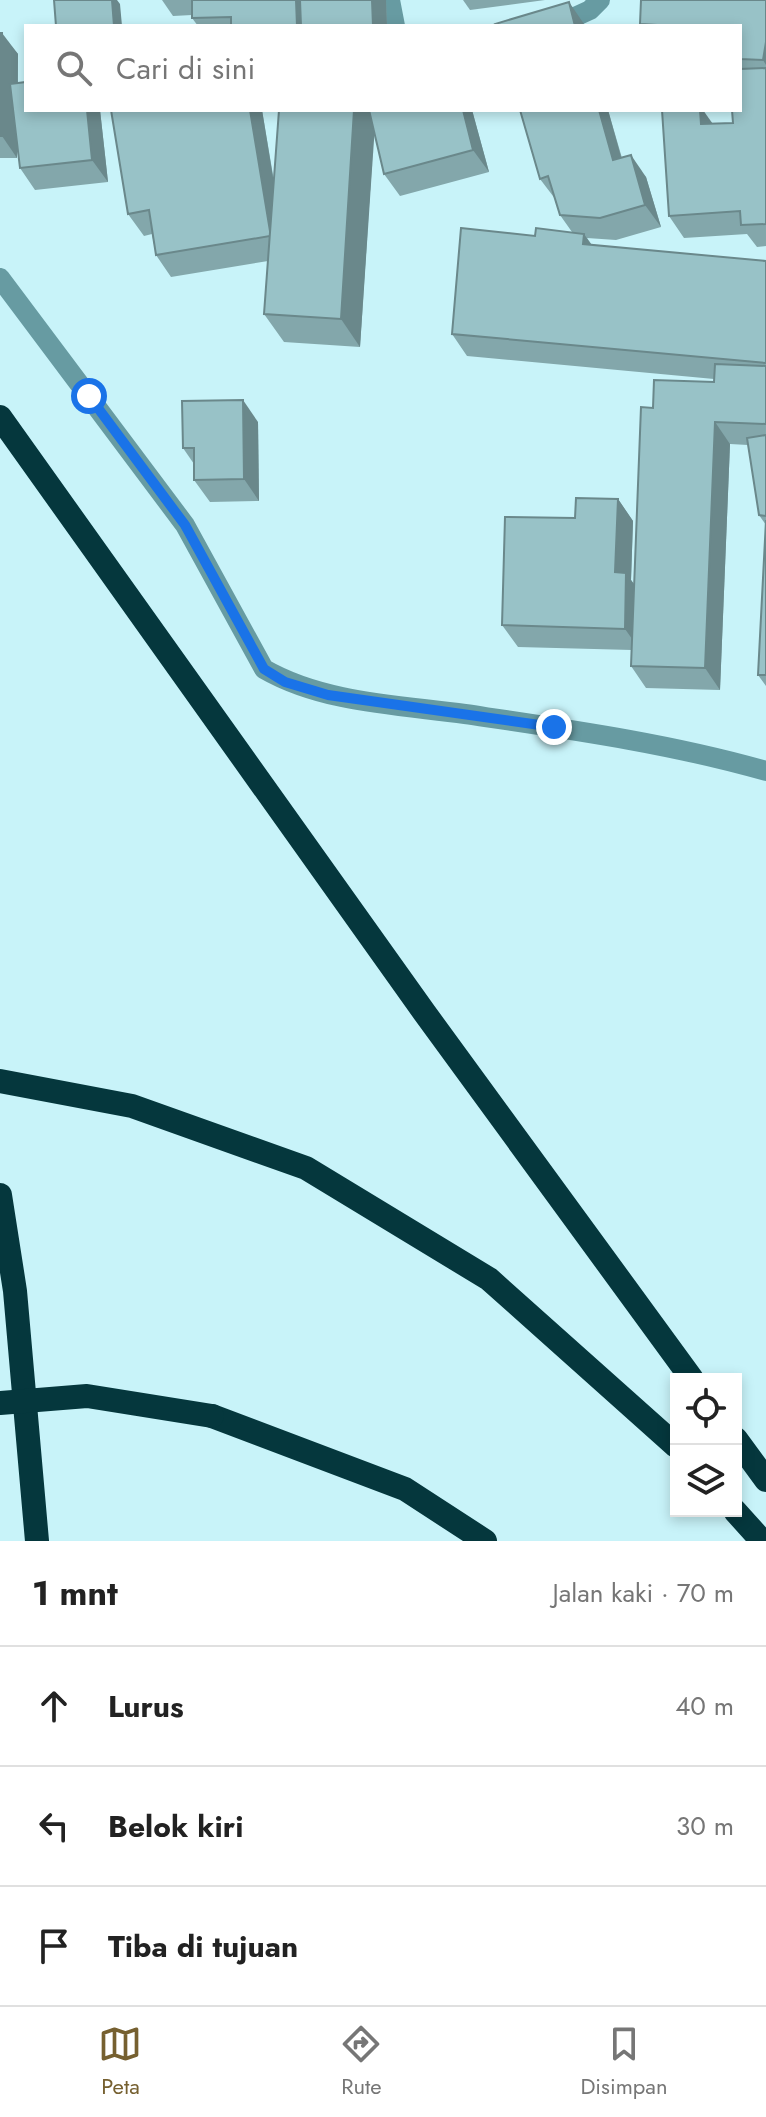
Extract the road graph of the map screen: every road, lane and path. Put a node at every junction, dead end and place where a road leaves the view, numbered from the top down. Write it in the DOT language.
graph roads {
  1 [pos="390,0"];
  2 [pos="600,0"];
  3 [pos="395,24"];
  4 [pos="559,24"];
  5 [pos="0,278"];
  6 [pos="0,417"];
  7 [pos="766,771"];
  8 [pos="0,1081"];
  9 [pos="0,1195"];
  10 [pos="688,1373"];
  11 [pos="0,1403"];
  12 [pos="675,1445"];
  13 [pos="740,1445"];
  14 [pos="766,1480"];
  15 [pos="740,1517"];
  16 [pos="37,1541"];
  17 [pos="485,1541"];
  18 [pos="762,1541"];
  1 -- 3 [label="street"];
  2 -- 4 [label="street"];
  5 -- 7 [label="street"];
  6 -- 10 [label="highway"];
  8 -- 12 [label="highway"];
  9 -- 16 [label="highway"];
  11 -- 17 [label="highway, bridge"];
  13 -- 14 [label="highway"];
  15 -- 18 [label="highway"];
}
